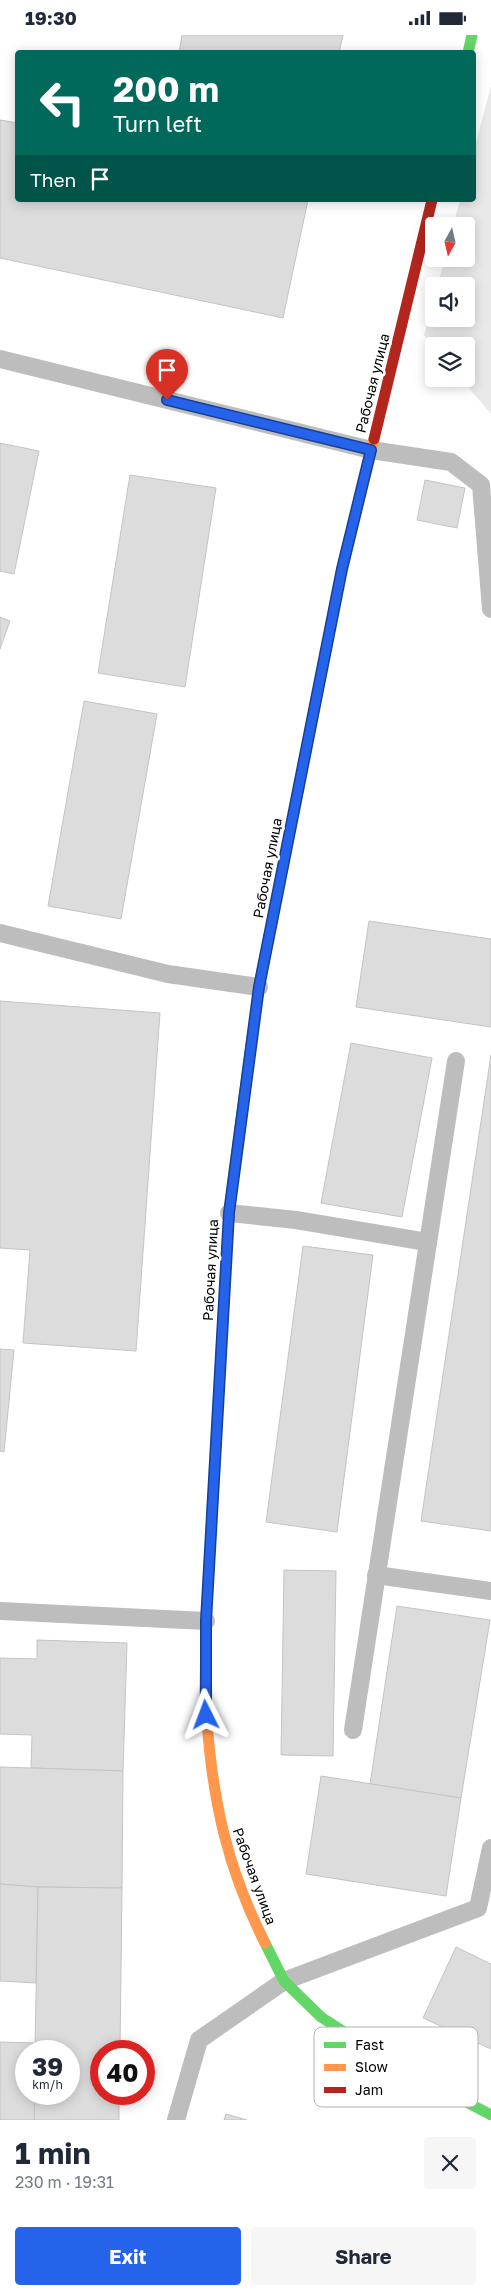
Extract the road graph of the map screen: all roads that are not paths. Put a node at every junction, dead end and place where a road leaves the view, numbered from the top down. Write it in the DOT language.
graph roads {
  1 [pos="472,35"];
  2 [pos="469,50"];
  3 [pos="432,202"];
  4 [pos="0,359"];
  5 [pos="371,450"];
  6 [pos="491,609"];
  7 [pos="0,933"];
  8 [pos="259,987"];
  9 [pos="456,1061"];
  10 [pos="229,1213"];
  11 [pos="427,1242"];
  12 [pos="376,1575"];
  13 [pos="491,1591"];
  14 [pos="0,1611"];
  15 [pos="206,1621"];
  16 [pos="353,1731"];
  17 [pos="491,1848"];
  18 [pos="284,1981"];
  19 [pos="336,2027"];
  20 [pos="476,2107"];
  21 [pos="491,2115"];
  22 [pos="176,2120"];
  1 -- 2 [label="street"];
  3 -- 5 [label="street, Рабочая улица"];
  4 -- 5 [label="lane"];
  5 -- 6 [label="lane"];
  5 -- 8 [label="street, Рабочая улица"];
  7 -- 8 [label="lane"];
  8 -- 10 [label="street, Рабочая улица"];
  9 -- 11 [label="lane"];
  10 -- 11 [label="lane"];
  10 -- 15 [label="street, Рабочая улица"];
  11 -- 12 [label="lane"];
  12 -- 13 [label="lane"];
  12 -- 16 [label="lane"];
  14 -- 15 [label="lane"];
  15 -- 18 [label="street, Рабочая улица"];
  17 -- 18 [label="lane"];
  18 -- 19 [label="street, Рабочая улица"];
  18 -- 22 [label="lane"];
  20 -- 21 [label="street, Рабочая улица"];
}
